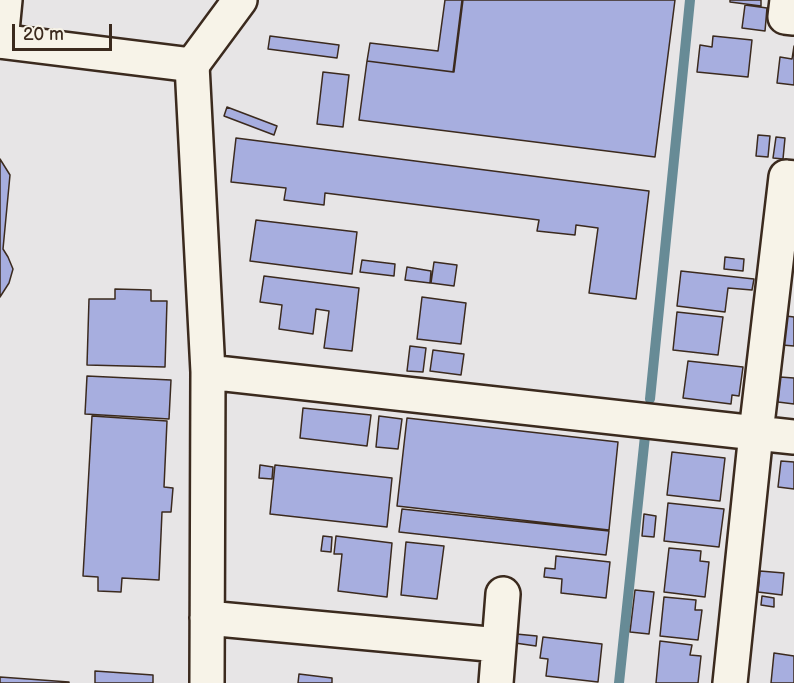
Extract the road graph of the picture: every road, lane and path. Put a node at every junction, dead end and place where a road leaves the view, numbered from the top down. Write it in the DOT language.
graph roads {
  1 [pos="5,0"];
  2 [pos="240,0"];
  3 [pos="787,0"];
  4 [pos="794,18"];
  5 [pos="1,41"];
  6 [pos="192,65"];
  7 [pos="794,178"];
  8 [pos="208,372"];
  9 [pos="756,433"];
  10 [pos="794,437"];
  11 [pos="503,594"];
  12 [pos="207,618"];
  13 [pos="499,645"];
  14 [pos="207,683"];
  15 [pos="496,683"];
  16 [pos="730,683"];
  1 -- 5 [label="street"];
  2 -- 6 [label="street"];
  3 -- 4 [label="street"];
  5 -- 6 [label="street"];
  6 -- 8 [label="street"];
  7 -- 9 [label="street"];
  8 -- 9 [label="street"];
  8 -- 12 [label="street"];
  9 -- 10 [label="street"];
  9 -- 16 [label="street"];
  11 -- 13 [label="street"];
  12 -- 13 [label="street"];
  12 -- 14 [label="street"];
  13 -- 15 [label="street"];
}
